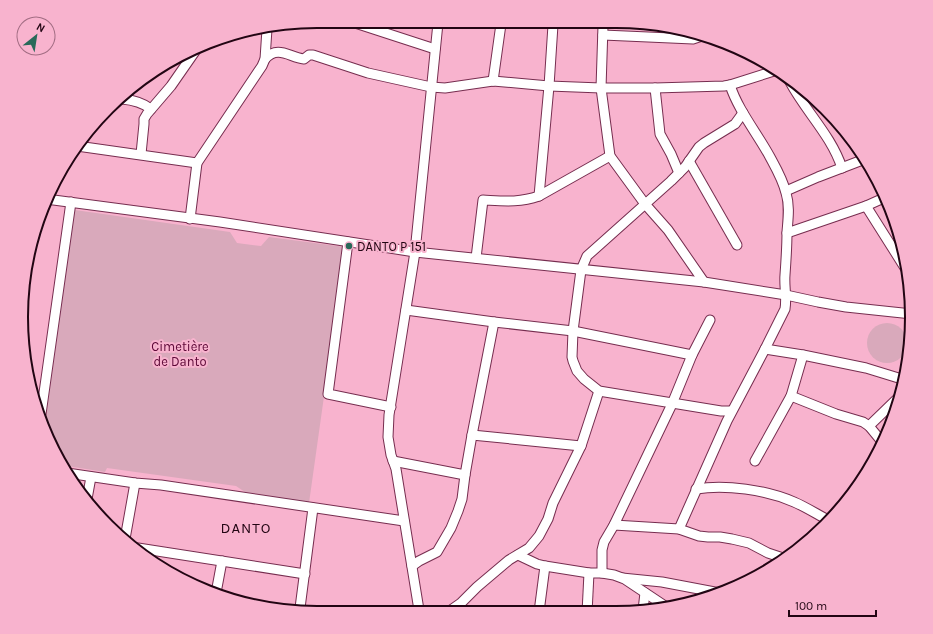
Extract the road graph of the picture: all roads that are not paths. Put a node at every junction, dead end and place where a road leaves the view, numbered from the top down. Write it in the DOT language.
graph roads {
  1 [pos="370,28"];
  2 [pos="437,28"];
  3 [pos="500,28"];
  4 [pos="553,28"];
  5 [pos="603,28"];
  6 [pos="266,33"];
  7 [pos="603,35"];
  8 [pos="694,39"];
  9 [pos="435,49"];
  10 [pos="187,59"];
  11 [pos="265,59"];
  12 [pos="770,72"];
  13 [pos="493,81"];
  14 [pos="730,85"];
  15 [pos="550,86"];
  16 [pos="431,87"];
  17 [pos="601,88"];
  18 [pos="655,88"];
  19 [pos="795,90"];
  20 [pos="126,100"];
  21 [pos="151,109"];
  22 [pos="743,113"];
  23 [pos="735,124"];
  24 [pos="751,124"];
  25 [pos="84,147"];
  26 [pos="141,154"];
  27 [pos="610,156"];
  28 [pos="689,161"];
  29 [pos="859,161"];
  30 [pos="197,163"];
  31 [pos="842,168"];
  32 [pos="679,173"];
  33 [pos="786,191"];
  34 [pos="539,196"];
  35 [pos="53,200"];
  36 [pos="880,200"];
  37 [pos="71,202"];
  38 [pos="645,204"];
  39 [pos="866,206"];
  40 [pos="190,219"];
  41 [pos="787,233"];
  42 [pos="348,242"];
  43 [pos="737,245"];
  44 [pos="415,252"];
  45 [pos="898,257"];
  46 [pos="476,258"];
  47 [pos="581,270"];
  48 [pos="704,282"];
  49 [pos="786,295"];
  50 [pos="406,310"];
  51 [pos="905,313"];
  52 [pos="710,320"];
  53 [pos="494,322"];
  54 [pos="573,331"];
  55 [pos="765,349"];
  56 [pos="692,355"];
  57 [pos="803,355"];
  58 [pos="898,378"];
  59 [pos="599,391"];
  60 [pos="791,396"];
  61 [pos="672,404"];
  62 [pos="892,404"];
  63 [pos="42,407"];
  64 [pos="391,407"];
  65 [pos="731,411"];
  66 [pos="721,412"];
  67 [pos="727,421"];
  68 [pos="870,426"];
  69 [pos="472,435"];
  70 [pos="879,437"];
  71 [pos="581,446"];
  72 [pos="393,461"];
  73 [pos="755,461"];
  74 [pos="75,474"];
  75 [pos="465,475"];
  76 [pos="91,477"];
  77 [pos="700,479"];
  78 [pos="135,483"];
  79 [pos="708,487"];
  80 [pos="696,489"];
  81 [pos="88,493"];
  82 [pos="313,508"];
  83 [pos="823,518"];
  84 [pos="404,521"];
  85 [pos="614,525"];
  86 [pos="679,529"];
  87 [pos="126,534"];
  88 [pos="145,549"];
  89 [pos="518,555"];
  90 [pos="778,556"];
  91 [pos="222,561"];
  92 [pos="412,566"];
  93 [pos="545,566"];
  94 [pos="589,573"];
  95 [pos="602,573"];
  96 [pos="305,574"];
  97 [pos="622,578"];
  98 [pos="217,588"];
  99 [pos="709,591"];
  100 [pos="645,593"];
  101 [pos="660,603"];
  102 [pos="300,605"];
  103 [pos="644,605"];
  104 [pos="418,606"];
  105 [pos="456,606"];
  106 [pos="541,606"];
  107 [pos="587,606"];
  1 -- 9 [label="street"];
  2 -- 9 [label="street"];
  3 -- 13 [label="street"];
  4 -- 15 [label="street"];
  5 -- 7 [label="street"];
  6 -- 11 [label="street"];
  7 -- 8 [label="street"];
  7 -- 17 [label="street"];
  9 -- 16 [label="street"];
  10 -- 21 [label="street"];
  11 -- 16 [label="street"];
  11 -- 30 [label="street"];
  12 -- 14 [label="street"];
  13 -- 15 [label="street"];
  13 -- 16 [label="street"];
  14 -- 18 [label="street"];
  14 -- 22 [label="street"];
  15 -- 17 [label="street"];
  15 -- 34 [label="street"];
  16 -- 44 [label="street"];
  17 -- 18 [label="street"];
  17 -- 27 [label="street"];
  18 -- 32 [label="street"];
  19 -- 31 [label="street"];
  20 -- 21 [label="street"];
  21 -- 26 [label="street"];
  22 -- 23 [label="street"];
  22 -- 24 [label="street"];
  23 -- 24 [label="street"];
  23 -- 28 [label="street"];
  24 -- 33 [label="street"];
  25 -- 26 [label="street"];
  26 -- 30 [label="street"];
  27 -- 34 [label="street"];
  27 -- 38 [label="street"];
  28 -- 32 [label="street"];
  28 -- 43 [label="street"];
  29 -- 31 [label="street"];
  30 -- 40 [label="street"];
  31 -- 33 [label="street"];
  32 -- 38 [label="street"];
  33 -- 41 [label="street"];
  34 -- 46 [label="street"];
  35 -- 37 [label="street"];
  36 -- 39 [label="street"];
  37 -- 40 [label="street"];
  37 -- 63 [label="street"];
  38 -- 47 [label="street"];
  38 -- 48 [label="street"];
  39 -- 41 [label="street"];
  39 -- 45 [label="street"];
  40 -- 42 [label="street"];
  41 -- 49 [label="street"];
  42 -- 44 [label="street"];
  42 -- 64 [label="street"];
  44 -- 46 [label="street"];
  44 -- 50 [label="street"];
  46 -- 47 [label="street"];
  47 -- 48 [label="street"];
  47 -- 54 [label="street"];
  48 -- 49 [label="street"];
  49 -- 51 [label="street"];
  49 -- 55 [label="street"];
  50 -- 53 [label="street"];
  50 -- 64 [label="street"];
  52 -- 56 [label="street"];
  53 -- 54 [label="street"];
  53 -- 69 [label="street"];
  54 -- 56 [label="street"];
  54 -- 59 [label="street"];
  55 -- 57 [label="street"];
  55 -- 65 [label="street"];
  56 -- 61 [label="street"];
  57 -- 58 [label="street"];
  57 -- 60 [label="street"];
  59 -- 61 [label="street"];
  59 -- 71 [label="street"];
  60 -- 68 [label="street"];
  60 -- 73 [label="street"];
  61 -- 66 [label="street"];
  61 -- 85 [label="street"];
  62 -- 68 [label="street"];
  64 -- 72 [label="street"];
  65 -- 66 [label="street"];
  65 -- 67 [label="street"];
  66 -- 67 [label="street"];
  67 -- 77 [label="street"];
  68 -- 70 [label="street"];
  69 -- 71 [label="street"];
  69 -- 75 [label="street"];
  71 -- 89 [label="street"];
  72 -- 75 [label="street"];
  72 -- 84 [label="street"];
  74 -- 76 [label="street"];
  75 -- 92 [label="street"];
  76 -- 78 [label="street"];
  76 -- 81 [label="street"];
  77 -- 79 [label="street"];
  77 -- 80 [label="street"];
  78 -- 82 [label="street"];
  78 -- 87 [label="street"];
  79 -- 80 [label="street"];
  79 -- 83 [label="street"];
  80 -- 86 [label="street"];
  82 -- 84 [label="street"];
  82 -- 96 [label="street"];
  84 -- 92 [label="street"];
  85 -- 86 [label="street"];
  85 -- 95 [label="street"];
  86 -- 90 [label="street"];
  88 -- 91 [label="street"];
  89 -- 93 [label="street"];
  89 -- 105 [label="street"];
  91 -- 96 [label="street"];
  91 -- 98 [label="street"];
  92 -- 104 [label="street"];
  93 -- 94 [label="street"];
  93 -- 106 [label="street"];
  94 -- 95 [label="street"];
  94 -- 107 [label="street"];
  95 -- 97 [label="street"];
  96 -- 102 [label="street"];
  97 -- 99 [label="street"];
  97 -- 100 [label="street"];
  100 -- 101 [label="street"];
  100 -- 103 [label="street"];
}
